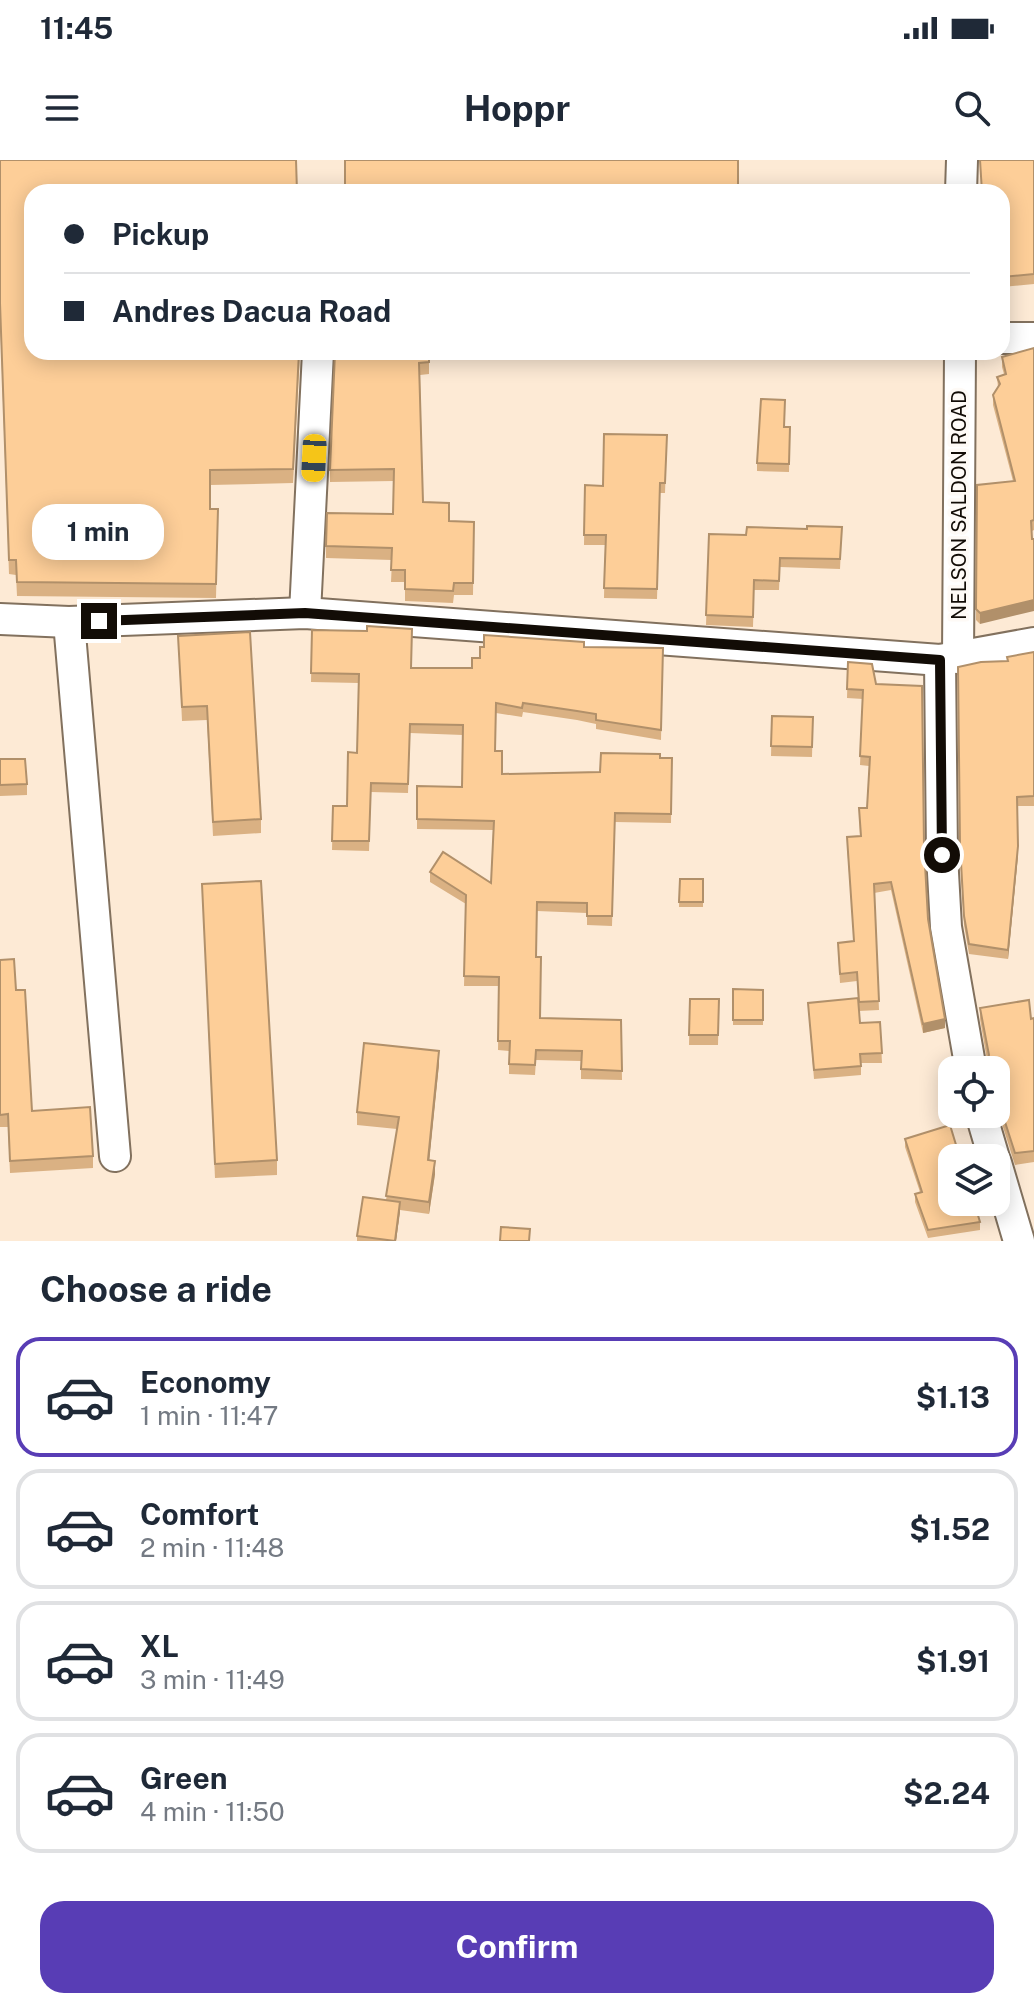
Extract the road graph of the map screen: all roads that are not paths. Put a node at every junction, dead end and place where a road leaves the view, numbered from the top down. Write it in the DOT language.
graph roads {
  1 [pos="962,160"];
  2 [pos="961,184"];
  3 [pos="1010,338"];
  4 [pos="1034,338"];
  5 [pos="318,360"];
  6 [pos="960,360"];
  7 [pos="305,613"];
  8 [pos="0,619"];
  9 [pos="69,622"];
  10 [pos="1034,643"];
  11 [pos="949,659"];
  12 [pos="969,1056"];
  13 [pos="115,1156"];
  14 [pos="1010,1199"];
  15 [pos="1024,1235"];
  1 -- 2 [label="street"];
  3 -- 4 [label="street"];
  5 -- 7 [label="street"];
  6 -- 11 [label="street, NELSON SALDON ROAD"];
  7 -- 9 [label="street"];
  7 -- 11 [label="street"];
  8 -- 9 [label="street"];
  9 -- 13 [label="street"];
  10 -- 11 [label="street"];
  11 -- 12 [label="street, NELSON SALDON ROAD"];
  14 -- 15 [label="street"];
}
